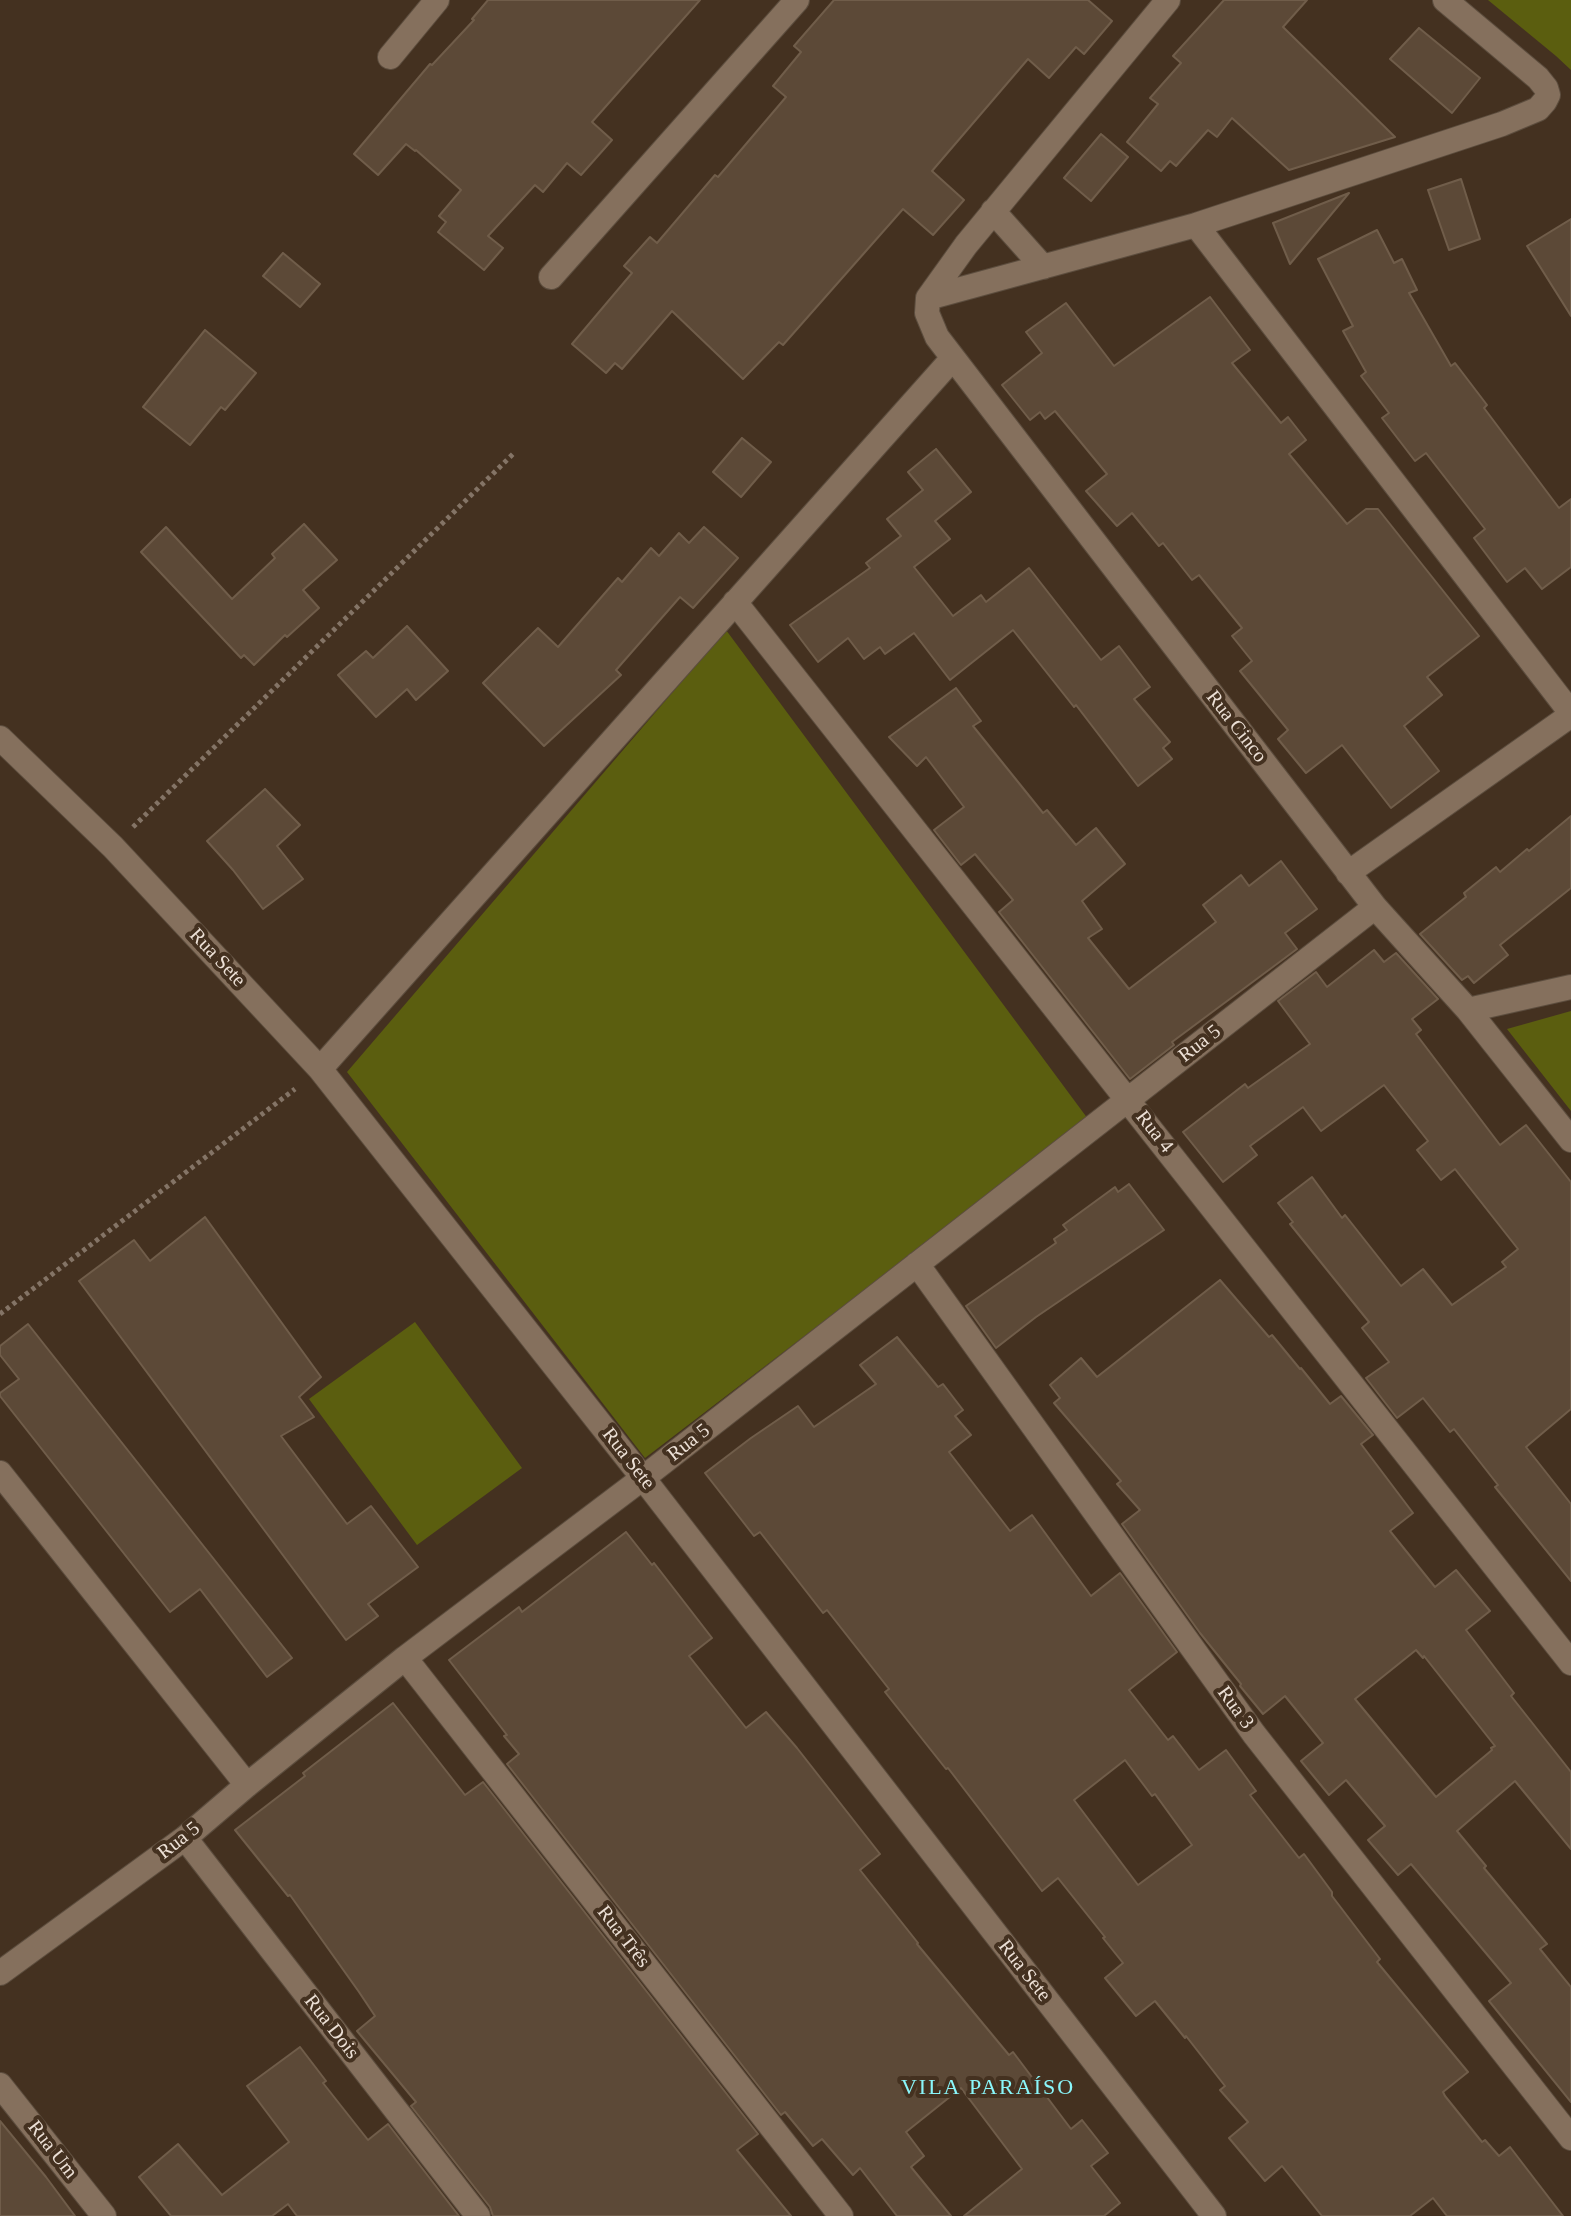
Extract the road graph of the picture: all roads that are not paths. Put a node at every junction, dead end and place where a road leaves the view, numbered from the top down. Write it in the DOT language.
graph roads {
  1 [pos="437,0"];
  2 [pos="797,0"];
  3 [pos="1168,0"];
  4 [pos="1445,0"];
  5 [pos="390,57"];
  6 [pos="993,211"];
  7 [pos="1196,225"];
  8 [pos="1043,267"];
  9 [pos="551,277"];
  10 [pos="928,298"];
  11 [pos="953,358"];
  12 [pos="735,602"];
  13 [pos="1571,714"];
  14 [pos="0,738"];
  15 [pos="1348,873"];
  16 [pos="1375,907"];
  17 [pos="1571,987"];
  18 [pos="1468,1010"];
  19 [pos="320,1069"];
  20 [pos="1129,1101"];
  21 [pos="1571,1140"];
  22 [pos="917,1264"];
  23 [pos="0,1473"];
  24 [pos="643,1478"];
  25 [pos="405,1658"];
  26 [pos="1571,1663"];
  27 [pos="247,1785"];
  28 [pos="185,1838"];
  29 [pos="0,1973"];
  30 [pos="0,2085"];
  31 [pos="1571,2138"];
  32 [pos="104,2216"];
  33 [pos="478,2216"];
  34 [pos="841,2216"];
  35 [pos="1214,2216"];
  1 -- 5 [label="street"];
  2 -- 9 [label="street"];
  3 -- 6 [label="street"];
  4 -- 7 [label="street"];
  6 -- 8 [label="street"];
  6 -- 10 [label="street"];
  7 -- 8 [label="street"];
  7 -- 13 [label="street"];
  8 -- 10 [label="street"];
  10 -- 11 [label="street, Rua Cinco"];
  11 -- 12 [label="street"];
  11 -- 15 [label="street, Rua Cinco"];
  12 -- 19 [label="street"];
  12 -- 20 [label="street, Rua 4"];
  13 -- 15 [label="street"];
  14 -- 19 [label="street, Rua Sete"];
  15 -- 16 [label="street, Rua Cinco"];
  16 -- 18 [label="street, Rua Cinco"];
  16 -- 20 [label="street, Rua 5"];
  17 -- 18 [label="street"];
  18 -- 21 [label="street, Rua Cinco"];
  19 -- 24 [label="street, Rua Sete"];
  20 -- 22 [label="street, Rua 5"];
  20 -- 26 [label="street, Rua 4"];
  22 -- 24 [label="street, Rua 5"];
  22 -- 31 [label="street, Rua 3"];
  23 -- 27 [label="street"];
  24 -- 25 [label="street, Rua 5"];
  24 -- 35 [label="street, Rua Sete"];
  25 -- 27 [label="street, Rua 5"];
  25 -- 34 [label="street, Rua Três"];
  27 -- 28 [label="street, Rua 5"];
  28 -- 29 [label="street, Rua 5"];
  28 -- 33 [label="street, Rua Dois"];
  30 -- 32 [label="street, Rua Um"];
}
